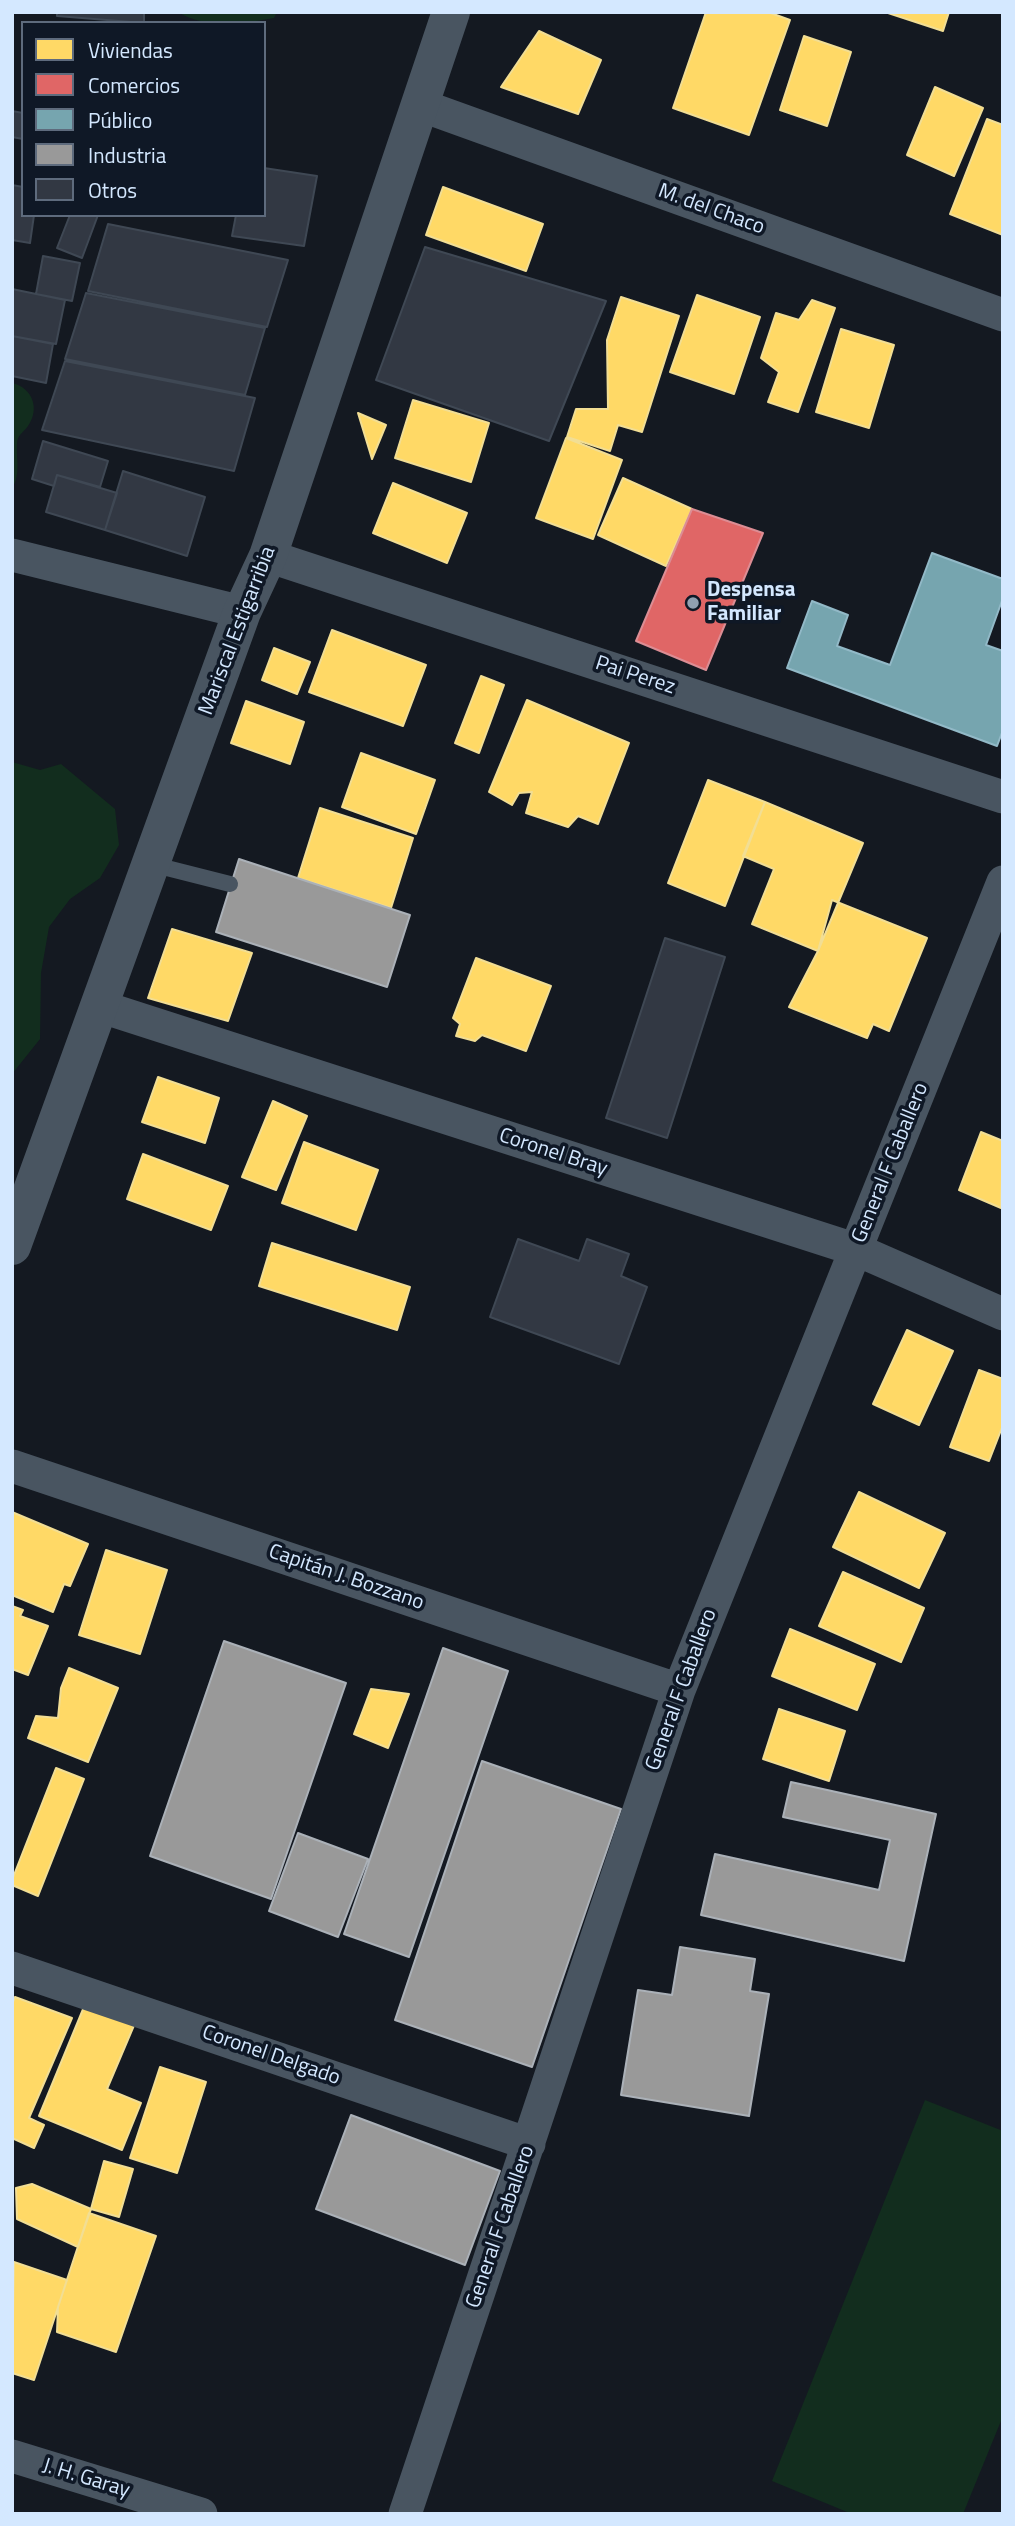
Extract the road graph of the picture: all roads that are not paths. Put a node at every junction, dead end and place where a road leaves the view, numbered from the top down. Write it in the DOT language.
graph roads {
  1 [pos="451,12"];
  2 [pos="420,105"];
  3 [pos="1003,315"];
  4 [pos="12,555"];
  5 [pos="268,556"];
  6 [pos="242,612"];
  7 [pos="1003,797"];
  8 [pos="150,864"];
  9 [pos="1003,882"];
  10 [pos="230,884"];
  11 [pos="99,1006"];
  12 [pos="12,1246"];
  13 [pos="857,1250"];
  14 [pos="1003,1314"];
  15 [pos="12,1466"];
  16 [pos="679,1690"];
  17 [pos="12,1969"];
  18 [pos="529,2144"];
  19 [pos="12,2456"];
  20 [pos="201,2514"];
  21 [pos="405,2514"];
  1 -- 2 [label="street, Mariscal Estigarribia"];
  2 -- 3 [label="street, M. del Chaco"];
  2 -- 5 [label="street, Mariscal Estigarribia"];
  4 -- 6 [label="street"];
  5 -- 6 [label="street, Mariscal Estigarribia"];
  5 -- 7 [label="street, Pai Perez"];
  6 -- 8 [label="street, Mariscal Estigarribia"];
  8 -- 10 [label="lane"];
  8 -- 11 [label="street, Mariscal Estigarribia"];
  9 -- 13 [label="street, General F Caballero"];
  11 -- 12 [label="street, Mariscal Estigarribia"];
  11 -- 13 [label="street, Coronel Bray"];
  13 -- 14 [label="street, Coronel Bray"];
  13 -- 16 [label="street, General F Caballero"];
  15 -- 16 [label="street, Capitán J. Bozzano"];
  16 -- 18 [label="street, General F Caballero"];
  17 -- 18 [label="street, Coronel Delgado"];
  18 -- 21 [label="street, General F Caballero"];
  19 -- 20 [label="street, J. H. Garay"];
}
